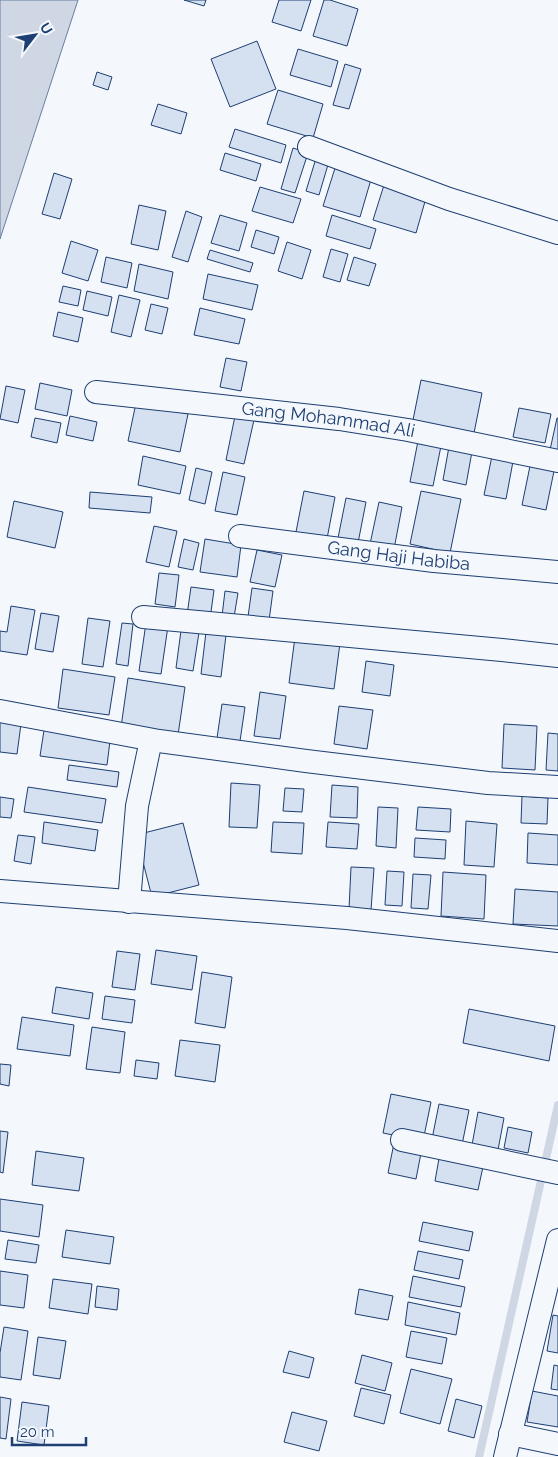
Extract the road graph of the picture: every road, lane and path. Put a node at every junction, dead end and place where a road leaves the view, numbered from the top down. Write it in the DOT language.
graph roads {
  1 [pos="309,147"];
  2 [pos="558,233"];
  3 [pos="96,392"];
  4 [pos="558,461"];
  5 [pos="240,536"];
  6 [pos="558,572"];
  7 [pos="143,618"];
  8 [pos="558,656"];
  9 [pos="0,711"];
  10 [pos="151,740"];
  11 [pos="558,786"];
  12 [pos="0,891"];
  13 [pos="129,902"];
  14 [pos="558,941"];
  15 [pos="402,1140"];
  16 [pos="558,1173"];
  17 [pos="558,1240"];
  18 [pos="551,1300"];
  19 [pos="510,1434"];
  20 [pos="558,1444"];
  21 [pos="505,1457"];
  1 -- 2 [label="street"];
  3 -- 4 [label="street, Gang Mohammad Ali"];
  5 -- 6 [label="street, Gang Haji Habiba"];
  7 -- 8 [label="street"];
  9 -- 10 [label="street"];
  10 -- 11 [label="street"];
  10 -- 13 [label="street"];
  12 -- 13 [label="street"];
  13 -- 14 [label="street"];
  15 -- 16 [label="street"];
  17 -- 18 [label="street"];
  18 -- 19 [label="street"];
  19 -- 20 [label="street"];
  19 -- 21 [label="street"];
}
